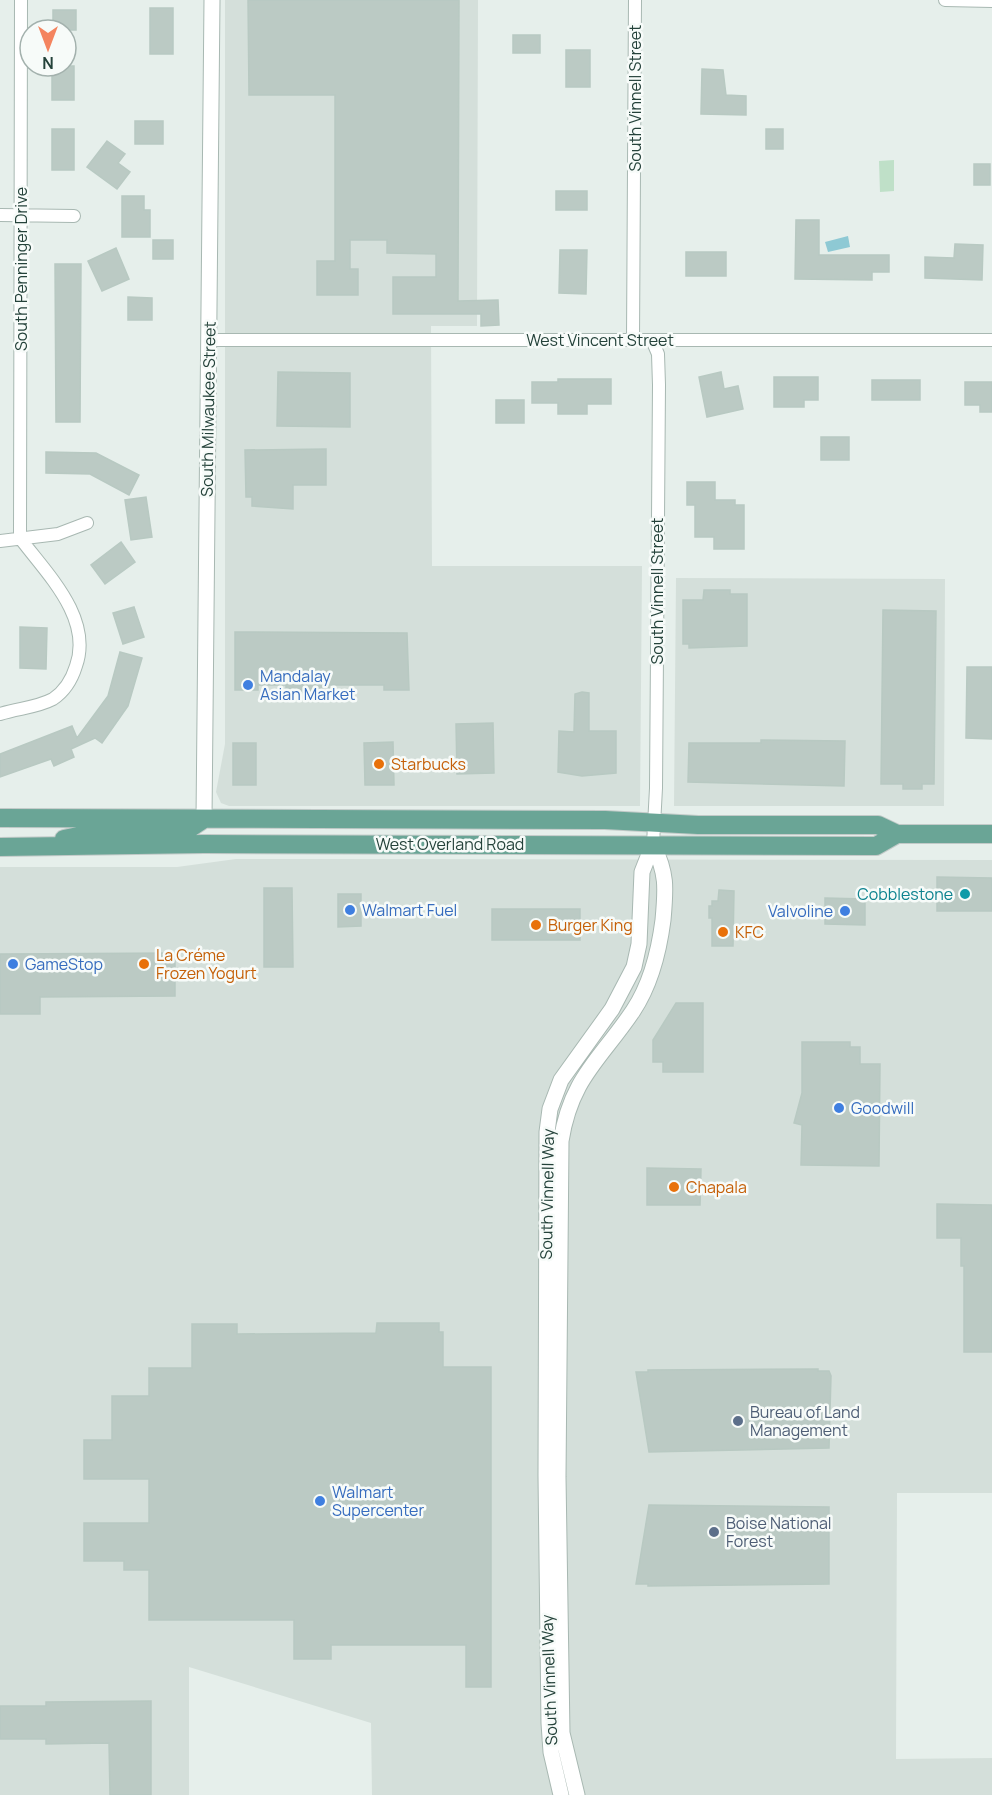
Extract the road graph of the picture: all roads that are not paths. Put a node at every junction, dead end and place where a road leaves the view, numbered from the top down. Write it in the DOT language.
graph roads {
  1 [pos="21,0"];
  2 [pos="212,0"];
  3 [pos="636,0"];
  4 [pos="945,0"];
  5 [pos="992,0"];
  6 [pos="0,215"];
  7 [pos="21,215"];
  8 [pos="74,216"];
  9 [pos="633,339"];
  10 [pos="652,339"];
  11 [pos="209,340"];
  12 [pos="992,340"];
  13 [pos="87,523"];
  14 [pos="20,538"];
  15 [pos="0,541"];
  16 [pos="0,714"];
  17 [pos="0,818"];
  18 [pos="96,818"];
  19 [pos="204,819"];
  20 [pos="340,819"];
  21 [pos="654,823"];
  22 [pos="0,830"];
  23 [pos="897,834"];
  24 [pos="992,834"];
  25 [pos="204,843"];
  26 [pos="653,844"];
  27 [pos="0,847"];
  28 [pos="21,847"];
  29 [pos="554,1625"];
  30 [pos="561,1795"];
  31 [pos="577,1795"];
  1 -- 7 [label="street, South Penninger Drive"];
  2 -- 11 [label="street, South Milwaukee Street"];
  3 -- 9 [label="street, South Vinnell Street"];
  4 -- 5 [label="street"];
  6 -- 7 [label="street"];
  7 -- 8 [label="street"];
  7 -- 14 [label="street, South Penninger Drive"];
  9 -- 10 [label="street, West Vincent Street"];
  9 -- 11 [label="street, West Vincent Street"];
  10 -- 12 [label="street, West Vincent Street"];
  10 -- 21 [label="street, South Vinnell Street"];
  11 -- 19 [label="street, South Milwaukee Street"];
  13 -- 14 [label="street"];
  14 -- 15 [label="street"];
  14 -- 16 [label="street"];
  17 -- 18 [label="main road, West Overland Road"];
  18 -- 19 [label="main road, West Overland Road"];
  18 -- 22 [label="main road"];
  19 -- 20 [label="main road, West Overland Road"];
  19 -- 28 [label="main road"];
  20 -- 21 [label="main road, West Overland Road"];
  20 -- 25 [label="main road"];
  21 -- 23 [label="main road, West Overland Road"];
  21 -- 26 [label="street, South Vinnell Street"];
  23 -- 24 [label="main road, West Overland Road"];
  23 -- 26 [label="main road, West Overland Road"];
  25 -- 26 [label="main road, West Overland Road"];
  25 -- 28 [label="main road, West Overland Road"];
  26 -- 29 [label="street, South Vinnell Way"];
  26 -- 29 [label="street, South Vinnell Way"];
  27 -- 28 [label="main road, West Overland Road"];
  29 -- 30 [label="street, South Vinnell Way"];
  29 -- 31 [label="street, South Vinnell Way"];
}
